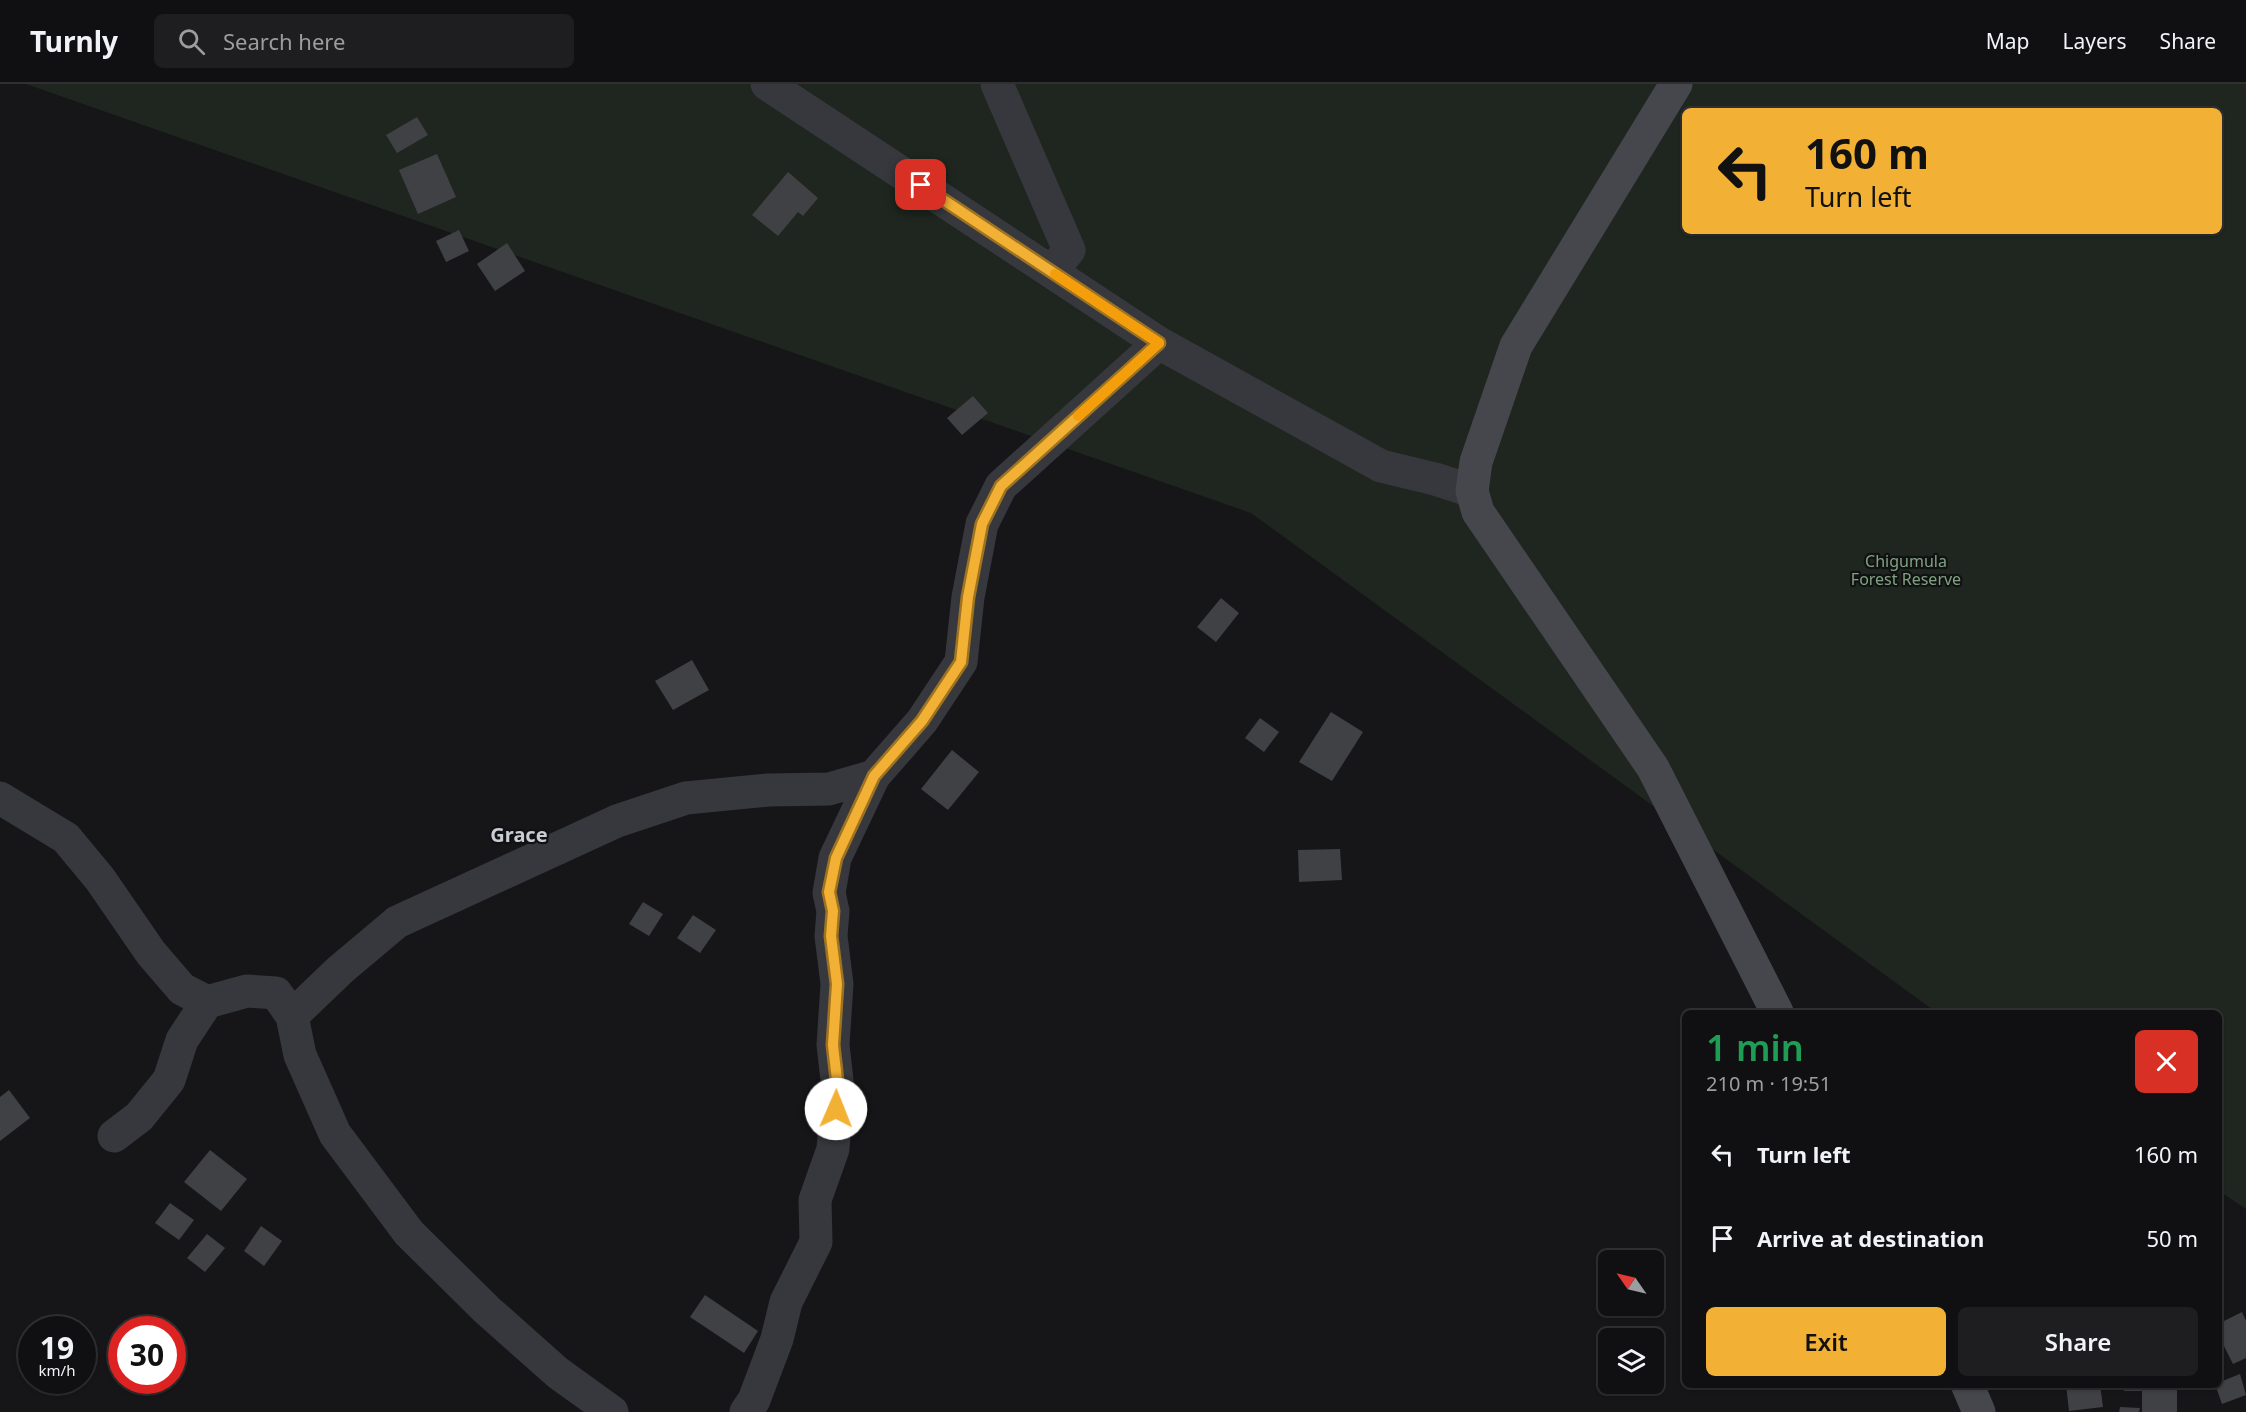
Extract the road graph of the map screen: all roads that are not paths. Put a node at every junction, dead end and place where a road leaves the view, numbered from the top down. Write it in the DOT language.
graph roads {
  1 [pos="997,84"];
  2 [pos="1676,84"];
  3 [pos="785,89"];
  4 [pos="1052,272"];
  5 [pos="1159,343"];
  6 [pos="1472,491"];
  7 [pos="874,776"];
  8 [pos="0,798"];
  9 [pos="207,1002"];
  10 [pos="1776,1010"];
  11 [pos="292,1016"];
  12 [pos="114,1136"];
  13 [pos="1969,1388"];
  14 [pos="612,1412"];
  15 [pos="746,1412"];
  16 [pos="1979,1412"];
  1 -- 4 [label="street"];
  2 -- 6 [label="street"];
  3 -- 4 [label="street"];
  4 -- 5 [label="street"];
  5 -- 6 [label="street"];
  5 -- 7 [label="street"];
  6 -- 10 [label="street"];
  7 -- 11 [label="street"];
  7 -- 15 [label="street"];
  8 -- 9 [label="street"];
  9 -- 11 [label="street"];
  9 -- 12 [label="street"];
  11 -- 14 [label="street"];
  13 -- 16 [label="street"];
}
